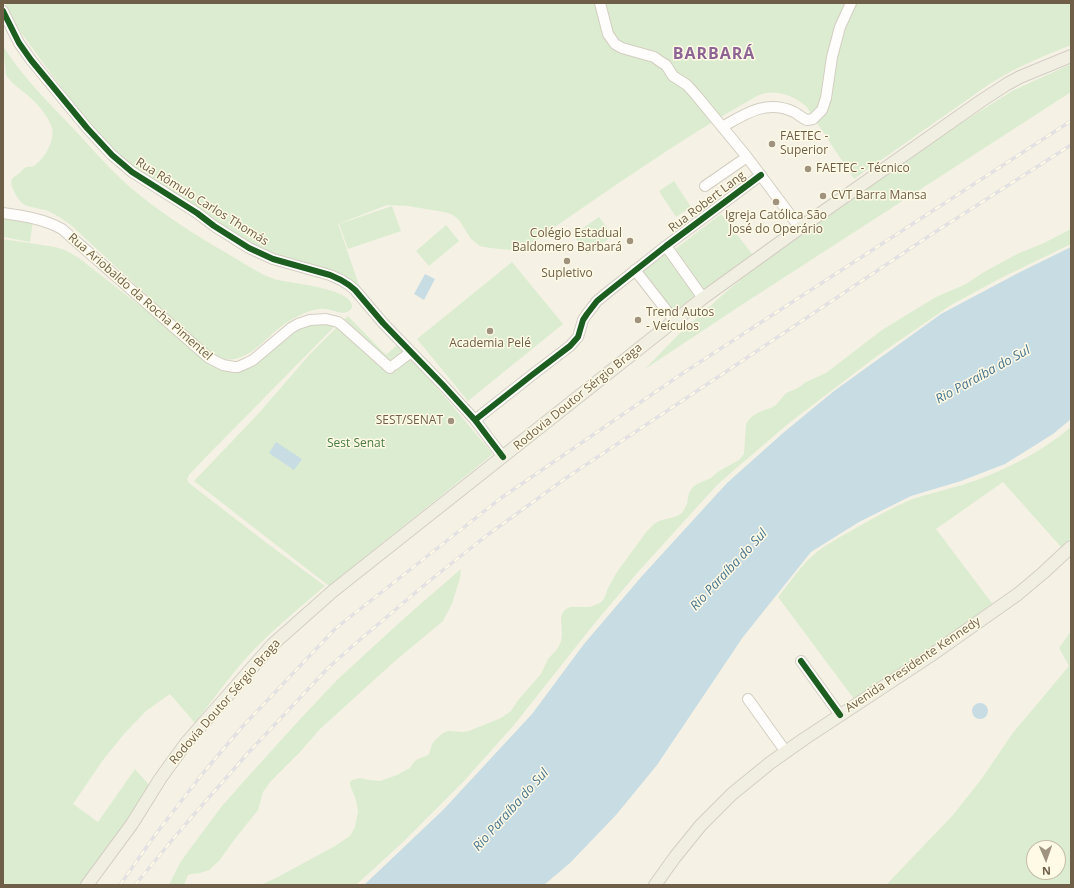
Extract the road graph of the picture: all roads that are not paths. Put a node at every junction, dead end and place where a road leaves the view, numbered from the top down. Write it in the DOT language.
graph roads {
  1 [pos="600,3"];
  2 [pos="851,3"];
  3 [pos="3,11"];
  4 [pos="1071,56"];
  5 [pos="720,125"];
  6 [pos="746,157"];
  7 [pos="761,175"];
  8 [pos="705,186"];
  9 [pos="3,213"];
  10 [pos="800,228"];
  11 [pos="666,246"];
  12 [pos="635,270"];
  13 [pos="703,298"];
  14 [pos="674,320"];
  15 [pos="411,352"];
  16 [pos="475,420"];
  17 [pos="503,457"];
  18 [pos="1071,547"];
  19 [pos="801,661"];
  20 [pos="748,699"];
  21 [pos="840,715"];
  22 [pos="786,752"];
  23 [pos="87,885"];
  24 [pos="655,885"];
  1 -- 5 [label="street"];
  2 -- 5 [label="street"];
  3 -- 15 [label="street, Rua Rômulo Carlos Thomás"];
  4 -- 10 [label="main road, Rodovia Doutor Sérgio Braga"];
  5 -- 6 [label="street"];
  6 -- 7 [label="street"];
  6 -- 8 [label="street"];
  7 -- 10 [label="street"];
  7 -- 11 [label="street, Rua Robert Lang"];
  9 -- 15 [label="street, Rua Ariobaldo da Rocha Pimentel"];
  10 -- 13 [label="main road, Rodovia Doutor Sérgio Braga"];
  11 -- 12 [label="street, Rua Robert Lang"];
  11 -- 13 [label="street"];
  12 -- 14 [label="street"];
  12 -- 16 [label="street, Rua Robert Lang"];
  13 -- 14 [label="main road, Rodovia Doutor Sérgio Braga"];
  14 -- 17 [label="main road, Rodovia Doutor Sérgio Braga"];
  15 -- 16 [label="street, Rua Rômulo Carlos Thomás"];
  16 -- 17 [label="street, Rua Rômulo Carlos Thomás"];
  17 -- 23 [label="main road, Rodovia Doutor Sérgio Braga"];
  18 -- 21 [label="main road, Avenida Presidente Kennedy"];
  19 -- 21 [label="street"];
  20 -- 22 [label="street"];
  21 -- 22 [label="main road, Avenida Presidente Kennedy"];
  22 -- 24 [label="main road, Avenida Presidente Kennedy"];
}
